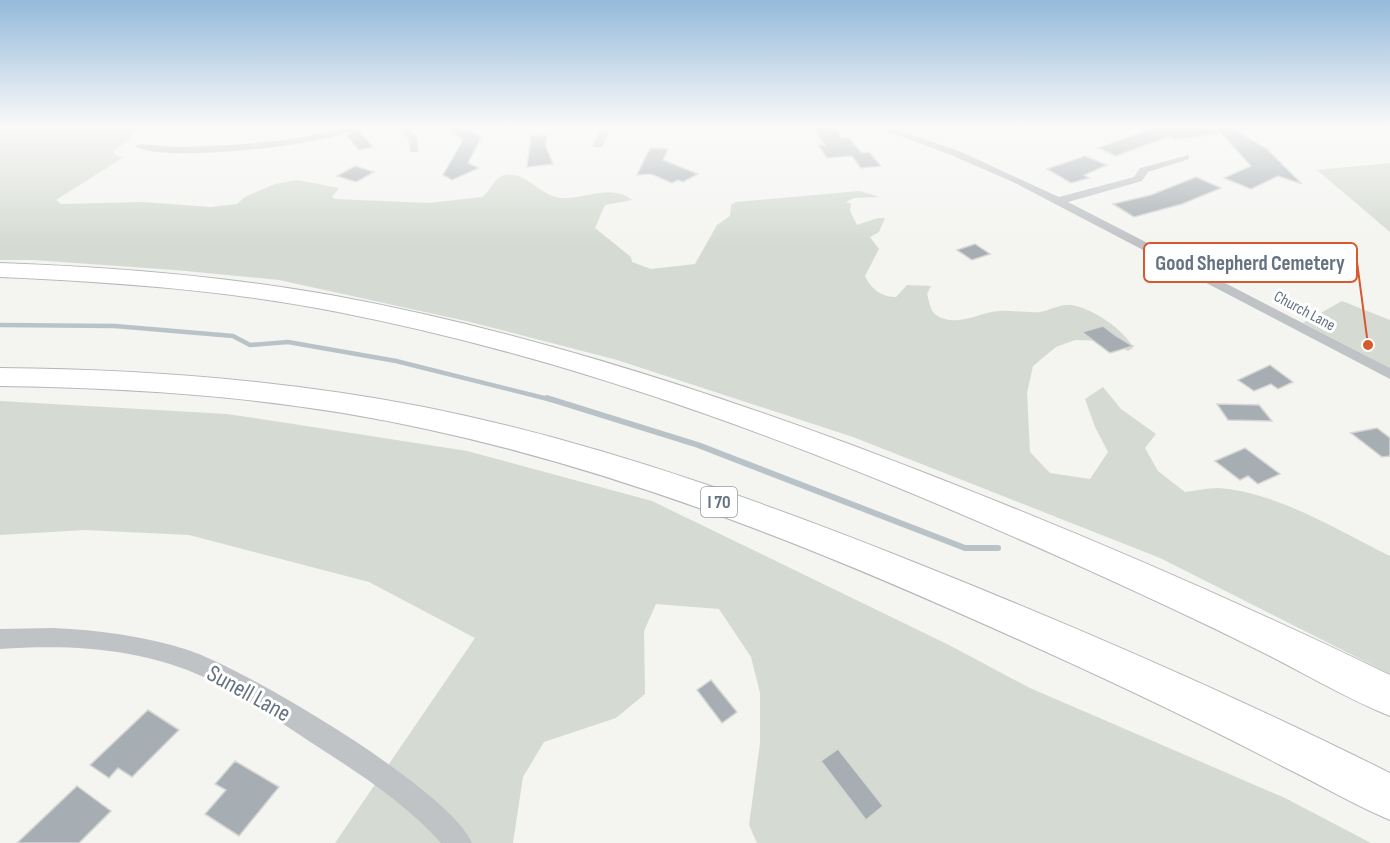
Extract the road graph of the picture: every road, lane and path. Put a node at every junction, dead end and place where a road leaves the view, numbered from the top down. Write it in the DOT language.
graph roads {
  1 [pos="982,165"];
  2 [pos="1159,165"];
  3 [pos="1059,201"];
  4 [pos="0,270"];
  5 [pos="1390,374"];
  6 [pos="0,377"];
  7 [pos="0,639"];
  8 [pos="1390,696"];
  9 [pos="1390,796"];
  10 [pos="459,843"];
  1 -- 3 [label="street, Church Lane"];
  2 -- 3 [label="street"];
  3 -- 5 [label="street, Church Lane"];
  4 -- 8 [label="highway"];
  6 -- 9 [label="highway, I 70"];
  7 -- 10 [label="street, Sunell Lane"];
}
